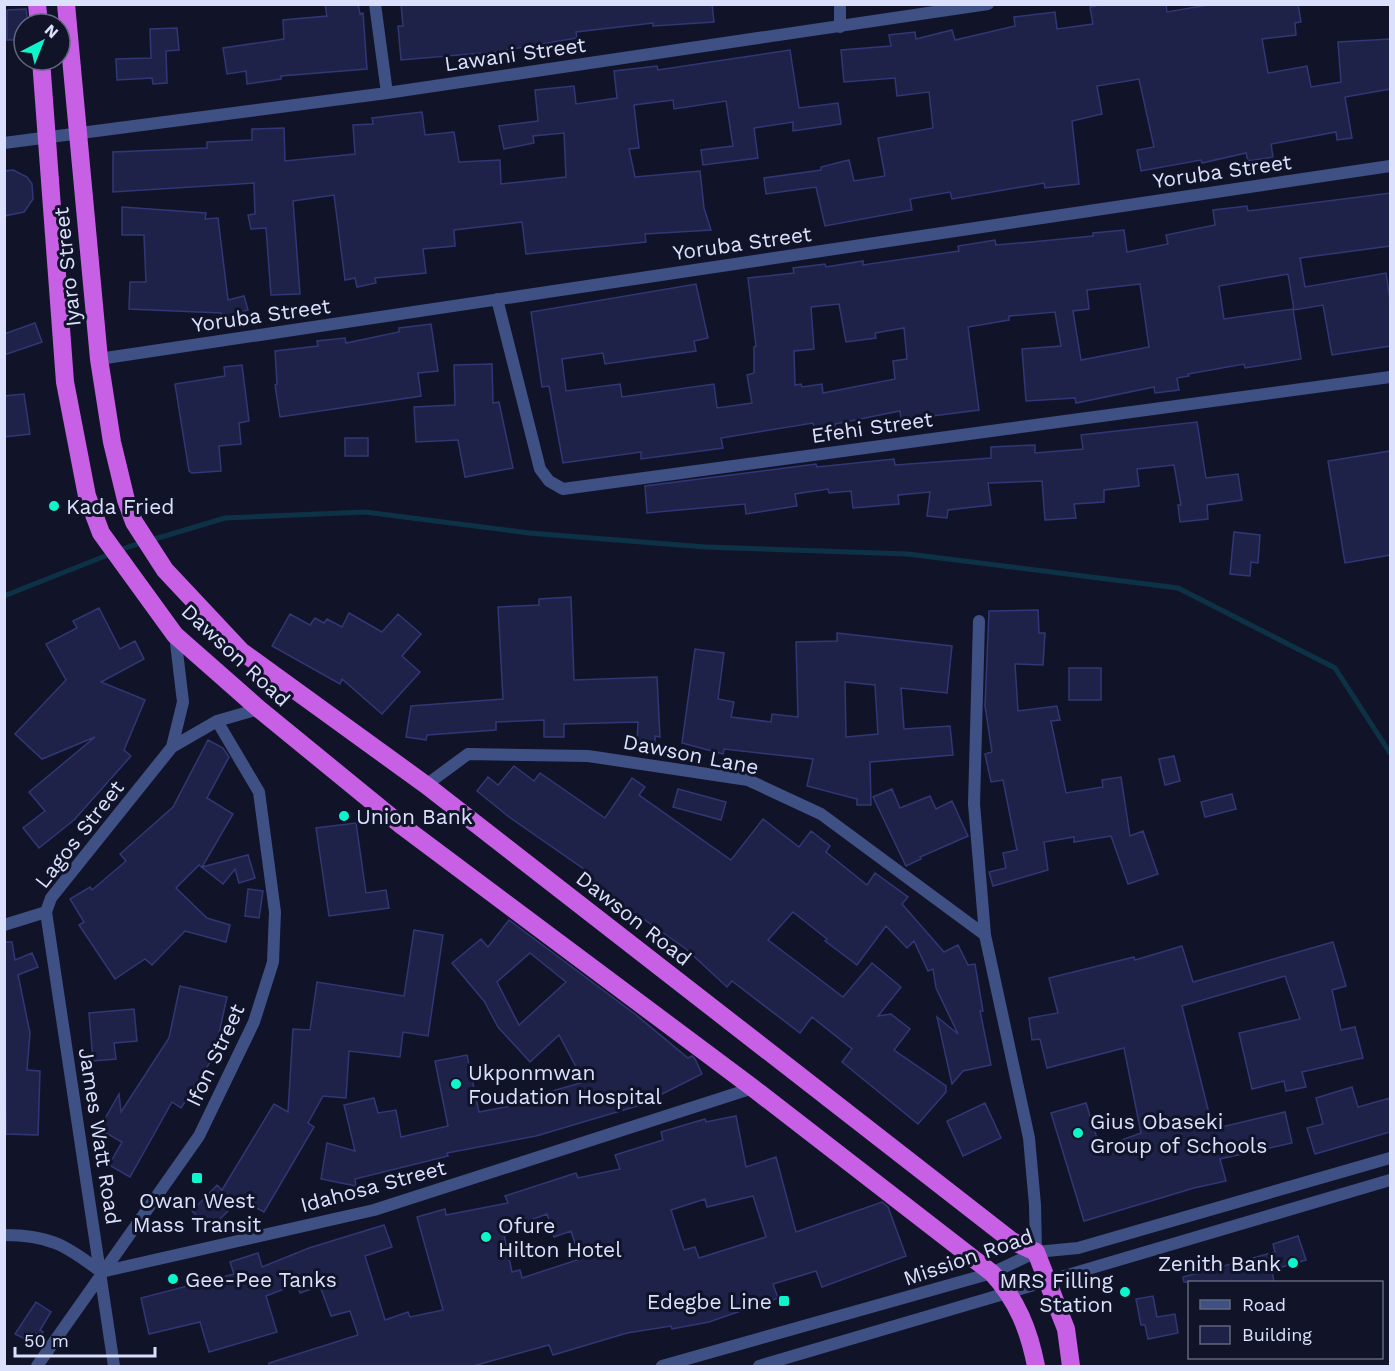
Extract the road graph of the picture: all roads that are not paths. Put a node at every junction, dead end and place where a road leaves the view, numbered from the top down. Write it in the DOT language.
graph roads {
  1 [pos="66,4"];
  2 [pos="375,4"];
  3 [pos="840,4"];
  4 [pos="988,4"];
  5 [pos="840,27"];
  6 [pos="42,72"];
  7 [pos="387,93"];
  8 [pos="76,133"];
  9 [pos="47,137"];
  10 [pos="4,143"];
  11 [pos="1390,166"];
  12 [pos="497,299"];
  13 [pos="99,358"];
  14 [pos="1390,377"];
  15 [pos="134,522"];
  16 [pos="101,533"];
  17 [pos="979,621"];
  18 [pos="176,634"];
  19 [pos="259,709"];
  20 [pos="217,722"];
  21 [pos="172,747"];
  22 [pos="426,784"];
  23 [pos="46,912"];
  24 [pos="4,925"];
  25 [pos="985,935"];
  26 [pos="753,1088"];
  27 [pos="1390,1158"];
  28 [pos="1390,1180"];
  29 [pos="4,1234"];
  30 [pos="1036,1252"];
  31 [pos="101,1272"];
  32 [pos="992,1273"];
  33 [pos="1049,1281"];
  34 [pos="1010,1293"];
  35 [pos="37,1366"];
  36 [pos="114,1366"];
  37 [pos="662,1366"];
  38 [pos="759,1366"];
  39 [pos="1036,1366"];
  40 [pos="1071,1366"];
  1 -- 8 [label="highway, Iyaro Street"];
  2 -- 7 [label="street"];
  3 -- 5 [label="street"];
  4 -- 5 [label="street, Lawani Street"];
  5 -- 7 [label="street, Lawani Street"];
  6 -- 9 [label="highway, Iyaro Street"];
  7 -- 8 [label="street, Lawani Street"];
  8 -- 9 [label="street, Lawani Street"];
  8 -- 13 [label="highway, Iyaro Street"];
  9 -- 10 [label="street, Lawani Street"];
  9 -- 16 [label="highway, Iyaro Street"];
  11 -- 12 [label="street, Yoruba Street"];
  12 -- 13 [label="street, Yoruba Street"];
  12 -- 14 [label="street, Efehi Street"];
  13 -- 15 [label="highway, Iyaro Street"];
  15 -- 22 [label="highway, Dawson Road"];
  16 -- 18 [label="highway, Dawson Road"];
  17 -- 25 [label="street"];
  18 -- 19 [label="highway, Dawson Road"];
  18 -- 21 [label="street"];
  19 -- 20 [label="street"];
  19 -- 26 [label="highway, Dawson Road"];
  20 -- 21 [label="street"];
  20 -- 31 [label="street, Ifon Street"];
  21 -- 23 [label="street, Lagos Street"];
  22 -- 25 [label="street, Dawson Lane"];
  22 -- 30 [label="highway, Dawson Road"];
  23 -- 24 [label="street, Lagos Street"];
  23 -- 31 [label="street, James Watt Road"];
  25 -- 30 [label="street"];
  26 -- 31 [label="street, Idahosa Street"];
  26 -- 32 [label="highway, Dawson Road"];
  27 -- 30 [label="street, Mission Road"];
  28 -- 33 [label="street, Mission Road"];
  29 -- 31 [label="street"];
  30 -- 32 [label="street, Mission Road"];
  30 -- 33 [label="highway"];
  31 -- 35 [label="street, Ifon Street"];
  31 -- 36 [label="street, James Watt Road"];
  32 -- 34 [label="highway, Dawson Road"];
  32 -- 37 [label="street, Mission Road"];
  33 -- 34 [label="street, Mission Road"];
  33 -- 40 [label="highway"];
  34 -- 38 [label="street, Mission Road"];
  34 -- 39 [label="highway, Dawson Road"];
}
